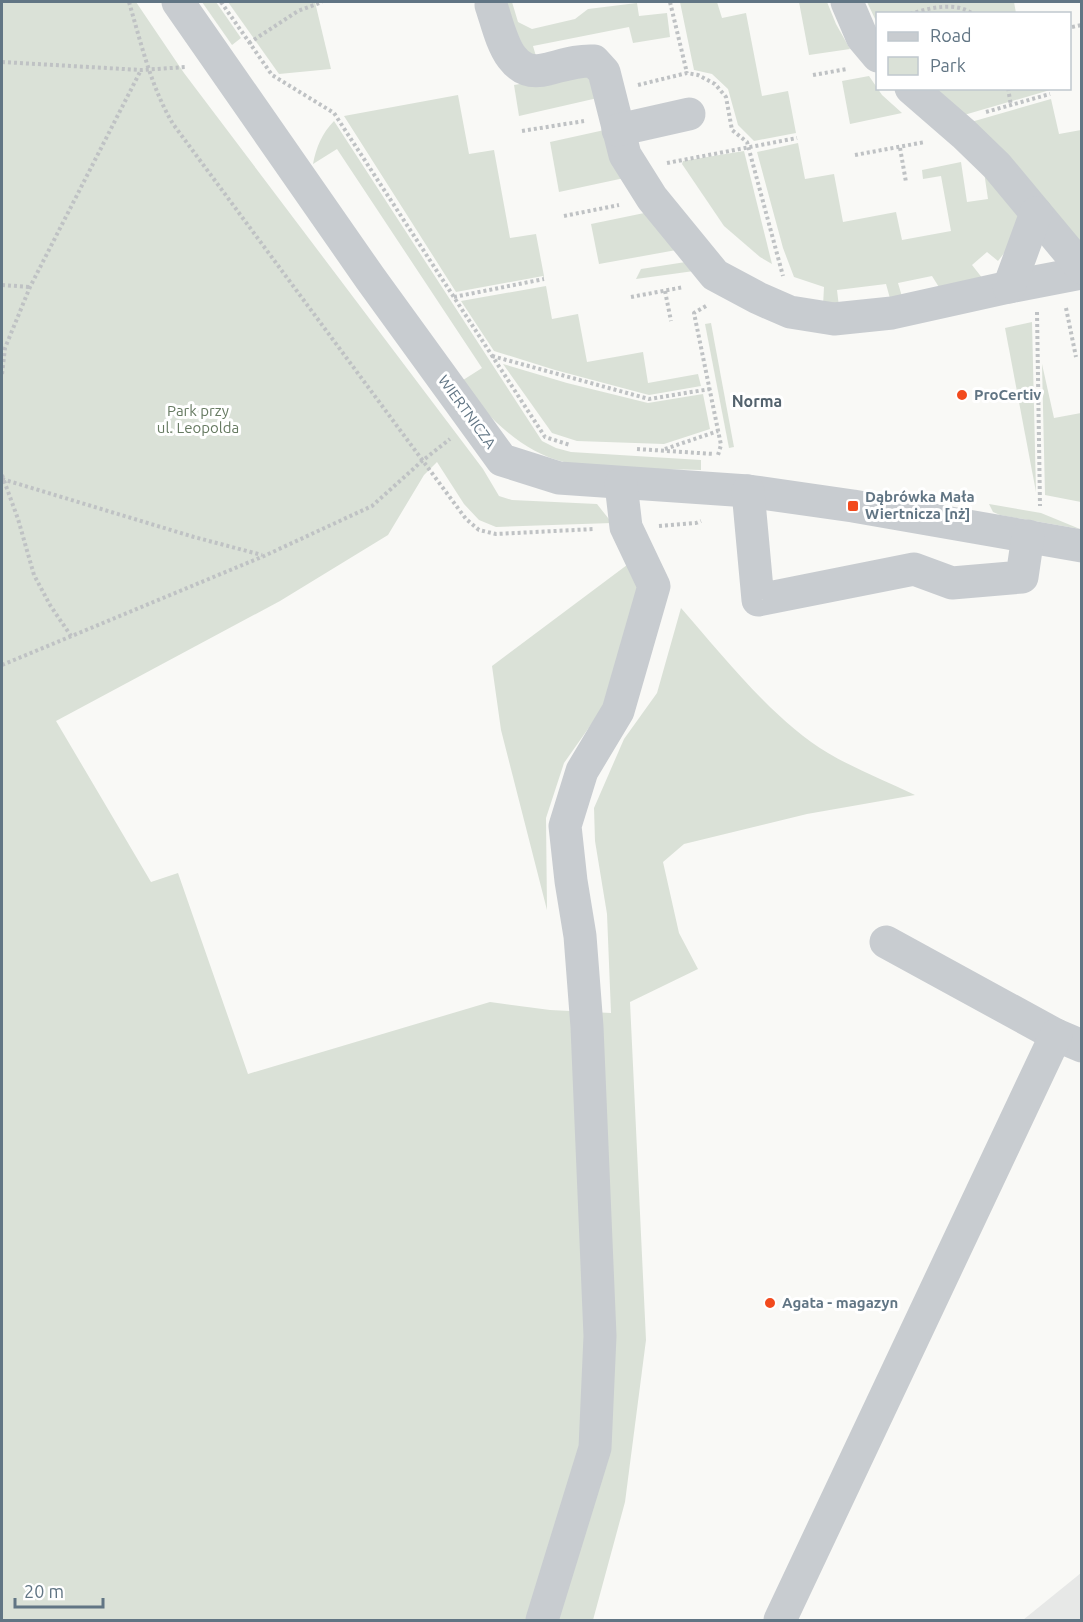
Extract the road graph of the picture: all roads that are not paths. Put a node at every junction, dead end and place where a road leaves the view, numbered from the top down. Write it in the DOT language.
graph roads {
  1 [pos="178,2"];
  2 [pos="847,2"];
  3 [pos="491,6"];
  4 [pos="876,54"];
  5 [pos="913,90"];
  6 [pos="689,114"];
  7 [pos="618,130"];
  8 [pos="1036,213"];
  9 [pos="1082,268"];
  10 [pos="1082,273"];
  11 [pos="1021,285"];
  12 [pos="621,484"];
  13 [pos="748,491"];
  14 [pos="1028,536"];
  15 [pos="1082,546"];
  16 [pos="886,942"];
  17 [pos="1069,1041"];
  18 [pos="542,1620"];
  19 [pos="780,1620"];
  1 -- 12 [label="street, WIERTNICZA"];
  2 -- 4 [label="street"];
  3 -- 7 [label="street"];
  5 -- 8 [label="street"];
  6 -- 7 [label="street"];
  7 -- 11 [label="street"];
  8 -- 9 [label="street"];
  8 -- 11 [label="street"];
  10 -- 11 [label="street"];
  12 -- 13 [label="street, WIERTNICZA"];
  12 -- 18 [label="street"];
  13 -- 14 [label="street, WIERTNICZA"];
  13 -- 14 [label="street"];
  14 -- 15 [label="street, WIERTNICZA"];
  16 -- 17 [label="street"];
  17 -- 19 [label="street"];
}
